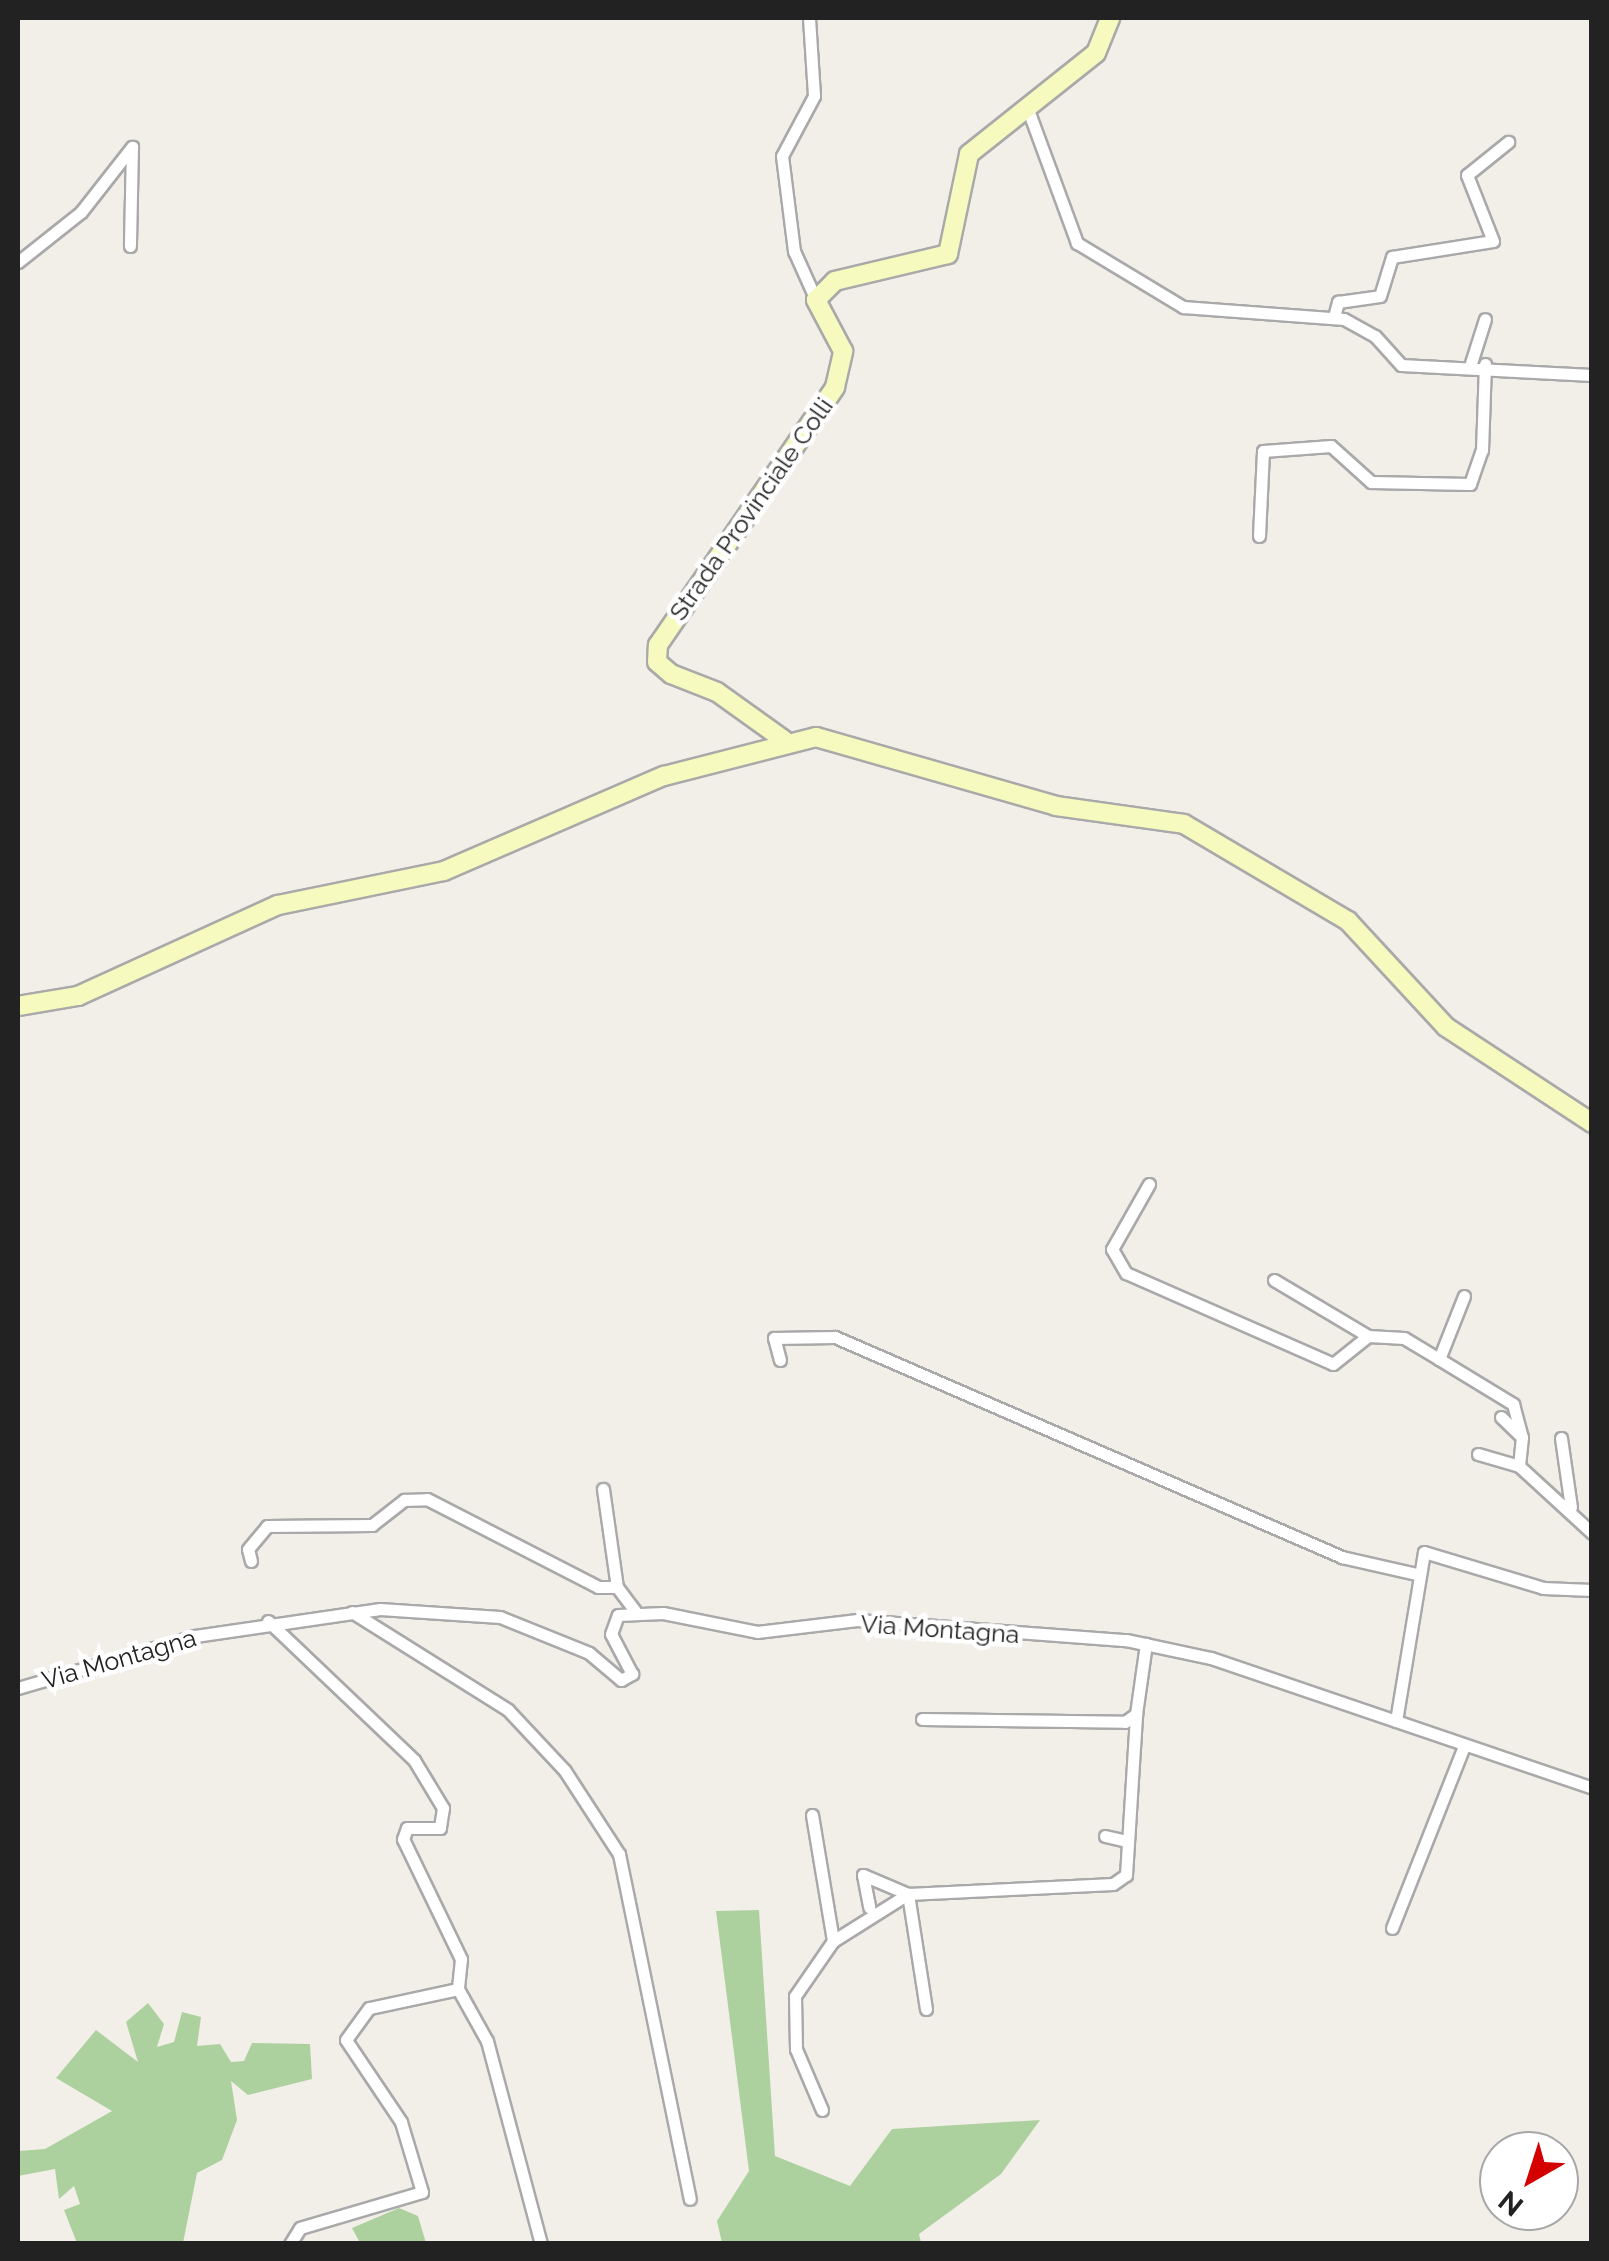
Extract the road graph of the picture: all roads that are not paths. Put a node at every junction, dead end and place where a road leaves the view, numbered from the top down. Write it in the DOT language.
graph roads {
  1 [pos="809,18"];
  2 [pos="1110,18"];
  3 [pos="1028,107"];
  4 [pos="1508,142"];
  5 [pos="130,246"];
  6 [pos="18,262"];
  7 [pos="816,300"];
  8 [pos="1334,317"];
  9 [pos="1485,319"];
  10 [pos="1478,363"];
  11 [pos="1592,375"];
  12 [pos="1259,536"];
  13 [pos="784,740"];
  14 [pos="18,1006"];
  15 [pos="1592,1123"];
  16 [pos="1149,1184"];
  17 [pos="1274,1280"];
  18 [pos="1464,1296"];
  19 [pos="1368,1336"];
  20 [pos="1439,1359"];
  21 [pos="780,1360"];
  22 [pos="1501,1417"];
  23 [pos="1522,1436"];
  24 [pos="1561,1438"];
  25 [pos="1478,1454"];
  26 [pos="1520,1466"];
  27 [pos="603,1489"];
  28 [pos="1570,1507"];
  29 [pos="1592,1533"];
  30 [pos="251,1561"];
  31 [pos="1416,1574"];
  32 [pos="617,1586"];
  33 [pos="1592,1590"];
  34 [pos="634,1611"];
  35 [pos="352,1612"];
  36 [pos="268,1621"];
  37 [pos="1146,1644"];
  38 [pos="18,1688"];
  39 [pos="1136,1714"];
  40 [pos="922,1720"];
  41 [pos="1396,1722"];
  42 [pos="1464,1746"];
  43 [pos="1592,1788"];
  44 [pos="812,1815"];
  45 [pos="1105,1836"];
  46 [pos="1127,1841"];
  47 [pos="908,1894"];
  48 [pos="868,1907"];
  49 [pos="1392,1928"];
  50 [pos="833,1941"];
  51 [pos="458,1988"];
  52 [pos="926,2009"];
  53 [pos="822,2110"];
  54 [pos="690,2198"];
  55 [pos="290,2244"];
  56 [pos="541,2244"];
  1 -- 7 [label="street"];
  2 -- 3 [label="main road"];
  3 -- 7 [label="main road"];
  3 -- 8 [label="street"];
  4 -- 8 [label="street"];
  5 -- 6 [label="street"];
  7 -- 13 [label="main road, Strada Provinciale Colli"];
  8 -- 10 [label="street"];
  9 -- 10 [label="street"];
  10 -- 11 [label="street"];
  10 -- 12 [label="street"];
  13 -- 14 [label="main road"];
  13 -- 15 [label="main road"];
  16 -- 19 [label="street"];
  17 -- 19 [label="street"];
  18 -- 20 [label="street"];
  19 -- 20 [label="street"];
  20 -- 23 [label="street"];
  21 -- 31 [label="street"];
  22 -- 23 [label="street"];
  23 -- 26 [label="street"];
  24 -- 28 [label="street"];
  25 -- 26 [label="street"];
  26 -- 28 [label="street"];
  27 -- 32 [label="street"];
  28 -- 29 [label="street"];
  30 -- 32 [label="street"];
  31 -- 33 [label="street"];
  31 -- 41 [label="street"];
  32 -- 34 [label="street"];
  34 -- 35 [label="street, Via Montagna"];
  34 -- 37 [label="street, Via Montagna"];
  35 -- 36 [label="street, Via Montagna"];
  35 -- 54 [label="street"];
  36 -- 38 [label="street, Via Montagna"];
  36 -- 51 [label="street"];
  37 -- 39 [label="street"];
  37 -- 41 [label="street, Via Montagna"];
  39 -- 40 [label="street"];
  39 -- 46 [label="street"];
  41 -- 42 [label="street, Via Montagna"];
  42 -- 43 [label="street, Via Montagna"];
  42 -- 49 [label="street"];
  44 -- 50 [label="street"];
  45 -- 46 [label="street"];
  46 -- 47 [label="street"];
  47 -- 48 [label="street"];
  47 -- 50 [label="street"];
  47 -- 52 [label="street"];
  50 -- 53 [label="street"];
  51 -- 55 [label="street"];
  51 -- 56 [label="street"];
}
